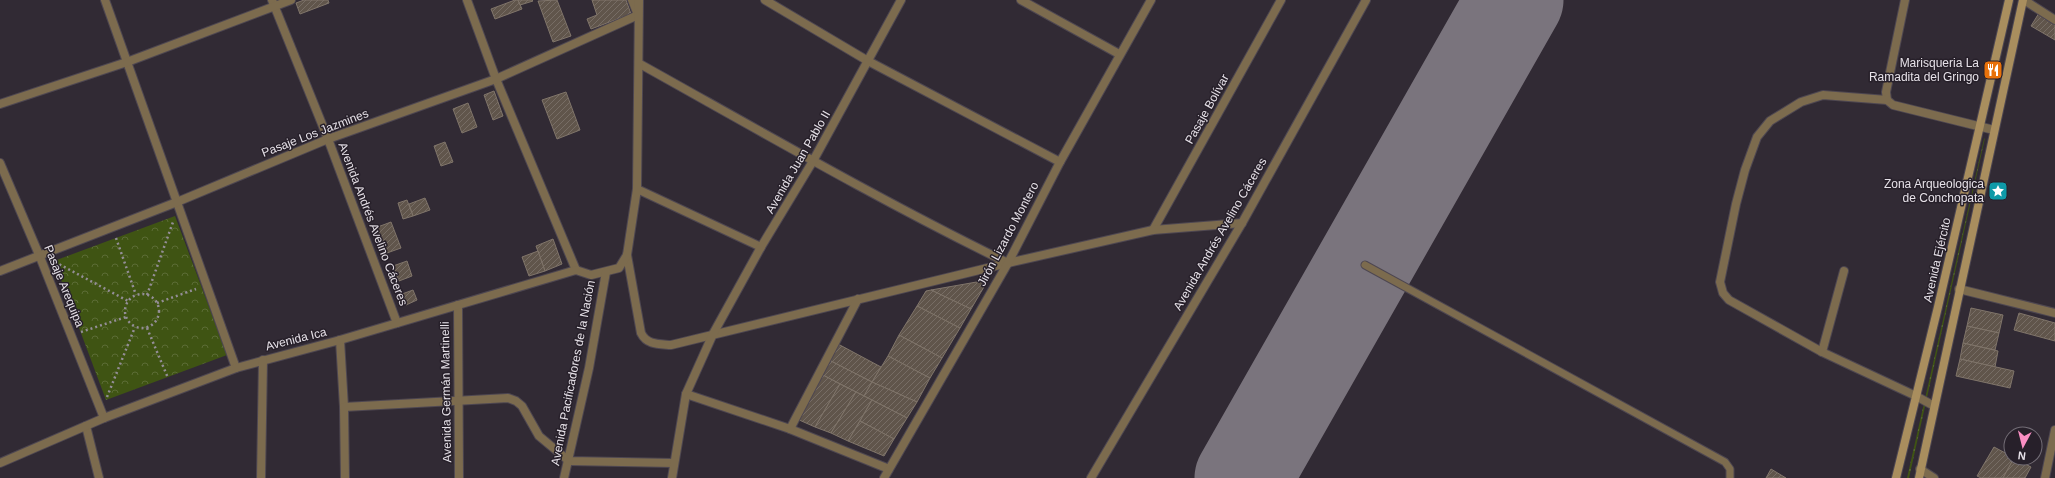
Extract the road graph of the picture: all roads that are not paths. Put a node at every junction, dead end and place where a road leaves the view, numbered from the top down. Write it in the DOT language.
graph roads {
  1 [pos="105,0"];
  2 [pos="291,0"];
  3 [pos="467,0"];
  4 [pos="632,0"];
  5 [pos="639,0"];
  6 [pos="765,0"];
  7 [pos="901,0"];
  8 [pos="1021,0"];
  9 [pos="1151,0"];
  10 [pos="1281,0"];
  11 [pos="1366,0"];
  12 [pos="1905,0"];
  13 [pos="2009,0"];
  14 [pos="2023,0"];
  15 [pos="273,3"];
  16 [pos="638,15"];
  17 [pos="2055,20"];
  18 [pos="1119,54"];
  19 [pos="868,61"];
  20 [pos="127,62"];
  21 [pos="640,64"];
  22 [pos="496,79"];
  23 [pos="1886,100"];
  24 [pos="0,104"];
  25 [pos="1980,127"];
  26 [pos="1994,130"];
  27 [pos="328,139"];
  28 [pos="813,161"];
  29 [pos="1060,162"];
  30 [pos="0,163"];
  31 [pos="637,189"];
  32 [pos="177,202"];
  33 [pos="1242,223"];
  34 [pos="1153,230"];
  35 [pos="762,247"];
  36 [pos="627,255"];
  37 [pos="40,256"];
  38 [pos="1008,263"];
  39 [pos="1365,265"];
  40 [pos="576,270"];
  41 [pos="0,271"];
  42 [pos="1844,271"];
  43 [pos="606,272"];
  44 [pos="1960,289"];
  45 [pos="858,299"];
  46 [pos="458,305"];
  47 [pos="2055,313"];
  48 [pos="398,323"];
  49 [pos="713,334"];
  50 [pos="340,340"];
  51 [pos="1822,352"];
  52 [pos="263,360"];
  53 [pos="236,368"];
  54 [pos="686,394"];
  55 [pos="1916,396"];
  56 [pos="459,402"];
  57 [pos="1934,406"];
  58 [pos="344,407"];
  59 [pos="104,418"];
  60 [pos="86,426"];
  61 [pos="790,429"];
  62 [pos="2055,430"];
  63 [pos="569,461"];
  64 [pos="0,463"];
  65 [pos="674,463"];
  66 [pos="889,469"];
  67 [pos="1920,469"];
  68 [pos="98,478"];
  69 [pos="261,478"];
  70 [pos="345,478"];
  71 [pos="459,478"];
  72 [pos="564,478"];
  73 [pos="672,478"];
  74 [pos="884,478"];
  75 [pos="1091,478"];
  76 [pos="1730,478"];
  77 [pos="1896,478"];
  78 [pos="1919,478"];
  79 [pos="1934,478"];
  80 [pos="2045,478"];
  1 -- 20 [label="street"];
  2 -- 15 [label="street"];
  3 -- 22 [label="street"];
  4 -- 16 [label="street"];
  5 -- 16 [label="street"];
  6 -- 19 [label="street"];
  7 -- 19 [label="street, Avenida Juan Pablo II"];
  8 -- 18 [label="street"];
  9 -- 18 [label="street, Jirón Lizardo Montero"];
  10 -- 34 [label="street, Pasaje Bolívar"];
  11 -- 33 [label="street, Avenida Andrés Avelino Cáceres"];
  12 -- 23 [label="street"];
  13 -- 25 [label="street, Avenida Ejército"];
  14 -- 17 [label="street"];
  14 -- 26 [label="street"];
  15 -- 20 [label="street"];
  15 -- 27 [label="street, Avenida Andrés Avelino Cáceres"];
  16 -- 21 [label="street"];
  16 -- 22 [label="street, Pasaje Los Jazmines"];
  18 -- 29 [label="street, Jirón Lizardo Montero"];
  19 -- 28 [label="street, Avenida Juan Pablo II"];
  19 -- 29 [label="street"];
  20 -- 24 [label="street"];
  20 -- 32 [label="street"];
  21 -- 28 [label="street"];
  21 -- 31 [label="street"];
  22 -- 27 [label="street, Pasaje Los Jazmines"];
  22 -- 40 [label="street"];
  23 -- 25 [label="street"];
  23 -- 51 [label="street"];
  25 -- 26 [label="street"];
  25 -- 55 [label="street, Avenida Ejército"];
  26 -- 44 [label="street"];
  27 -- 32 [label="street, Pasaje Los Jazmines"];
  27 -- 48 [label="street, Avenida Andrés Avelino Cáceres"];
  28 -- 35 [label="street, Avenida Juan Pablo II"];
  28 -- 38 [label="street"];
  29 -- 38 [label="street, Jirón Lizardo Montero"];
  30 -- 37 [label="street, Pasaje Arequipa"];
  31 -- 35 [label="street"];
  31 -- 36 [label="street"];
  32 -- 37 [label="street, Pasaje Los Jazmines"];
  32 -- 53 [label="street"];
  33 -- 34 [label="street"];
  33 -- 75 [label="street, Avenida Andrés Avelino Cáceres"];
  34 -- 38 [label="street"];
  35 -- 49 [label="street, Avenida Juan Pablo II"];
  36 -- 43 [label="street"];
  36 -- 49 [label="street"];
  37 -- 41 [label="street, Pasaje Los Jazmines"];
  37 -- 59 [label="street, Pasaje Arequipa"];
  38 -- 45 [label="street"];
  38 -- 66 [label="street, Jirón Lizardo Montero"];
  39 -- 76 [label="lane"];
  40 -- 43 [label="street, Avenida Ica"];
  40 -- 46 [label="street, Avenida Ica"];
  42 -- 51 [label="street"];
  43 -- 63 [label="street, Avenida Pacificadores de la Nación"];
  44 -- 47 [label="street"];
  44 -- 57 [label="street"];
  45 -- 49 [label="street"];
  45 -- 61 [label="street"];
  46 -- 48 [label="street, Avenida Ica"];
  46 -- 56 [label="street, Avenida Germán Martinelli"];
  48 -- 50 [label="street, Avenida Ica"];
  49 -- 54 [label="street, Avenida Juan Pablo II"];
  50 -- 52 [label="street, Avenida Ica"];
  50 -- 58 [label="street"];
  51 -- 55 [label="street"];
  52 -- 53 [label="street, Avenida Ica"];
  52 -- 69 [label="street"];
  53 -- 59 [label="street, Avenida Ica"];
  54 -- 61 [label="street"];
  54 -- 65 [label="street, Avenida Juan Pablo II"];
  55 -- 57 [label="street"];
  55 -- 77 [label="street, Avenida Ejército"];
  56 -- 58 [label="street"];
  56 -- 63 [label="street"];
  56 -- 71 [label="street, Avenida Germán Martinelli"];
  57 -- 67 [label="street"];
  58 -- 70 [label="street"];
  59 -- 60 [label="street, Avenida Ica"];
  60 -- 64 [label="street, Avenida Ica"];
  60 -- 68 [label="street"];
  61 -- 66 [label="street"];
  62 -- 80 [label="street"];
  63 -- 65 [label="street"];
  63 -- 72 [label="street, Avenida Pacificadores de la Nación"];
  65 -- 73 [label="street, Avenida Juan Pablo II"];
  66 -- 74 [label="street, Jirón Lizardo Montero"];
  67 -- 78 [label="street"];
  67 -- 79 [label="street"];
}
